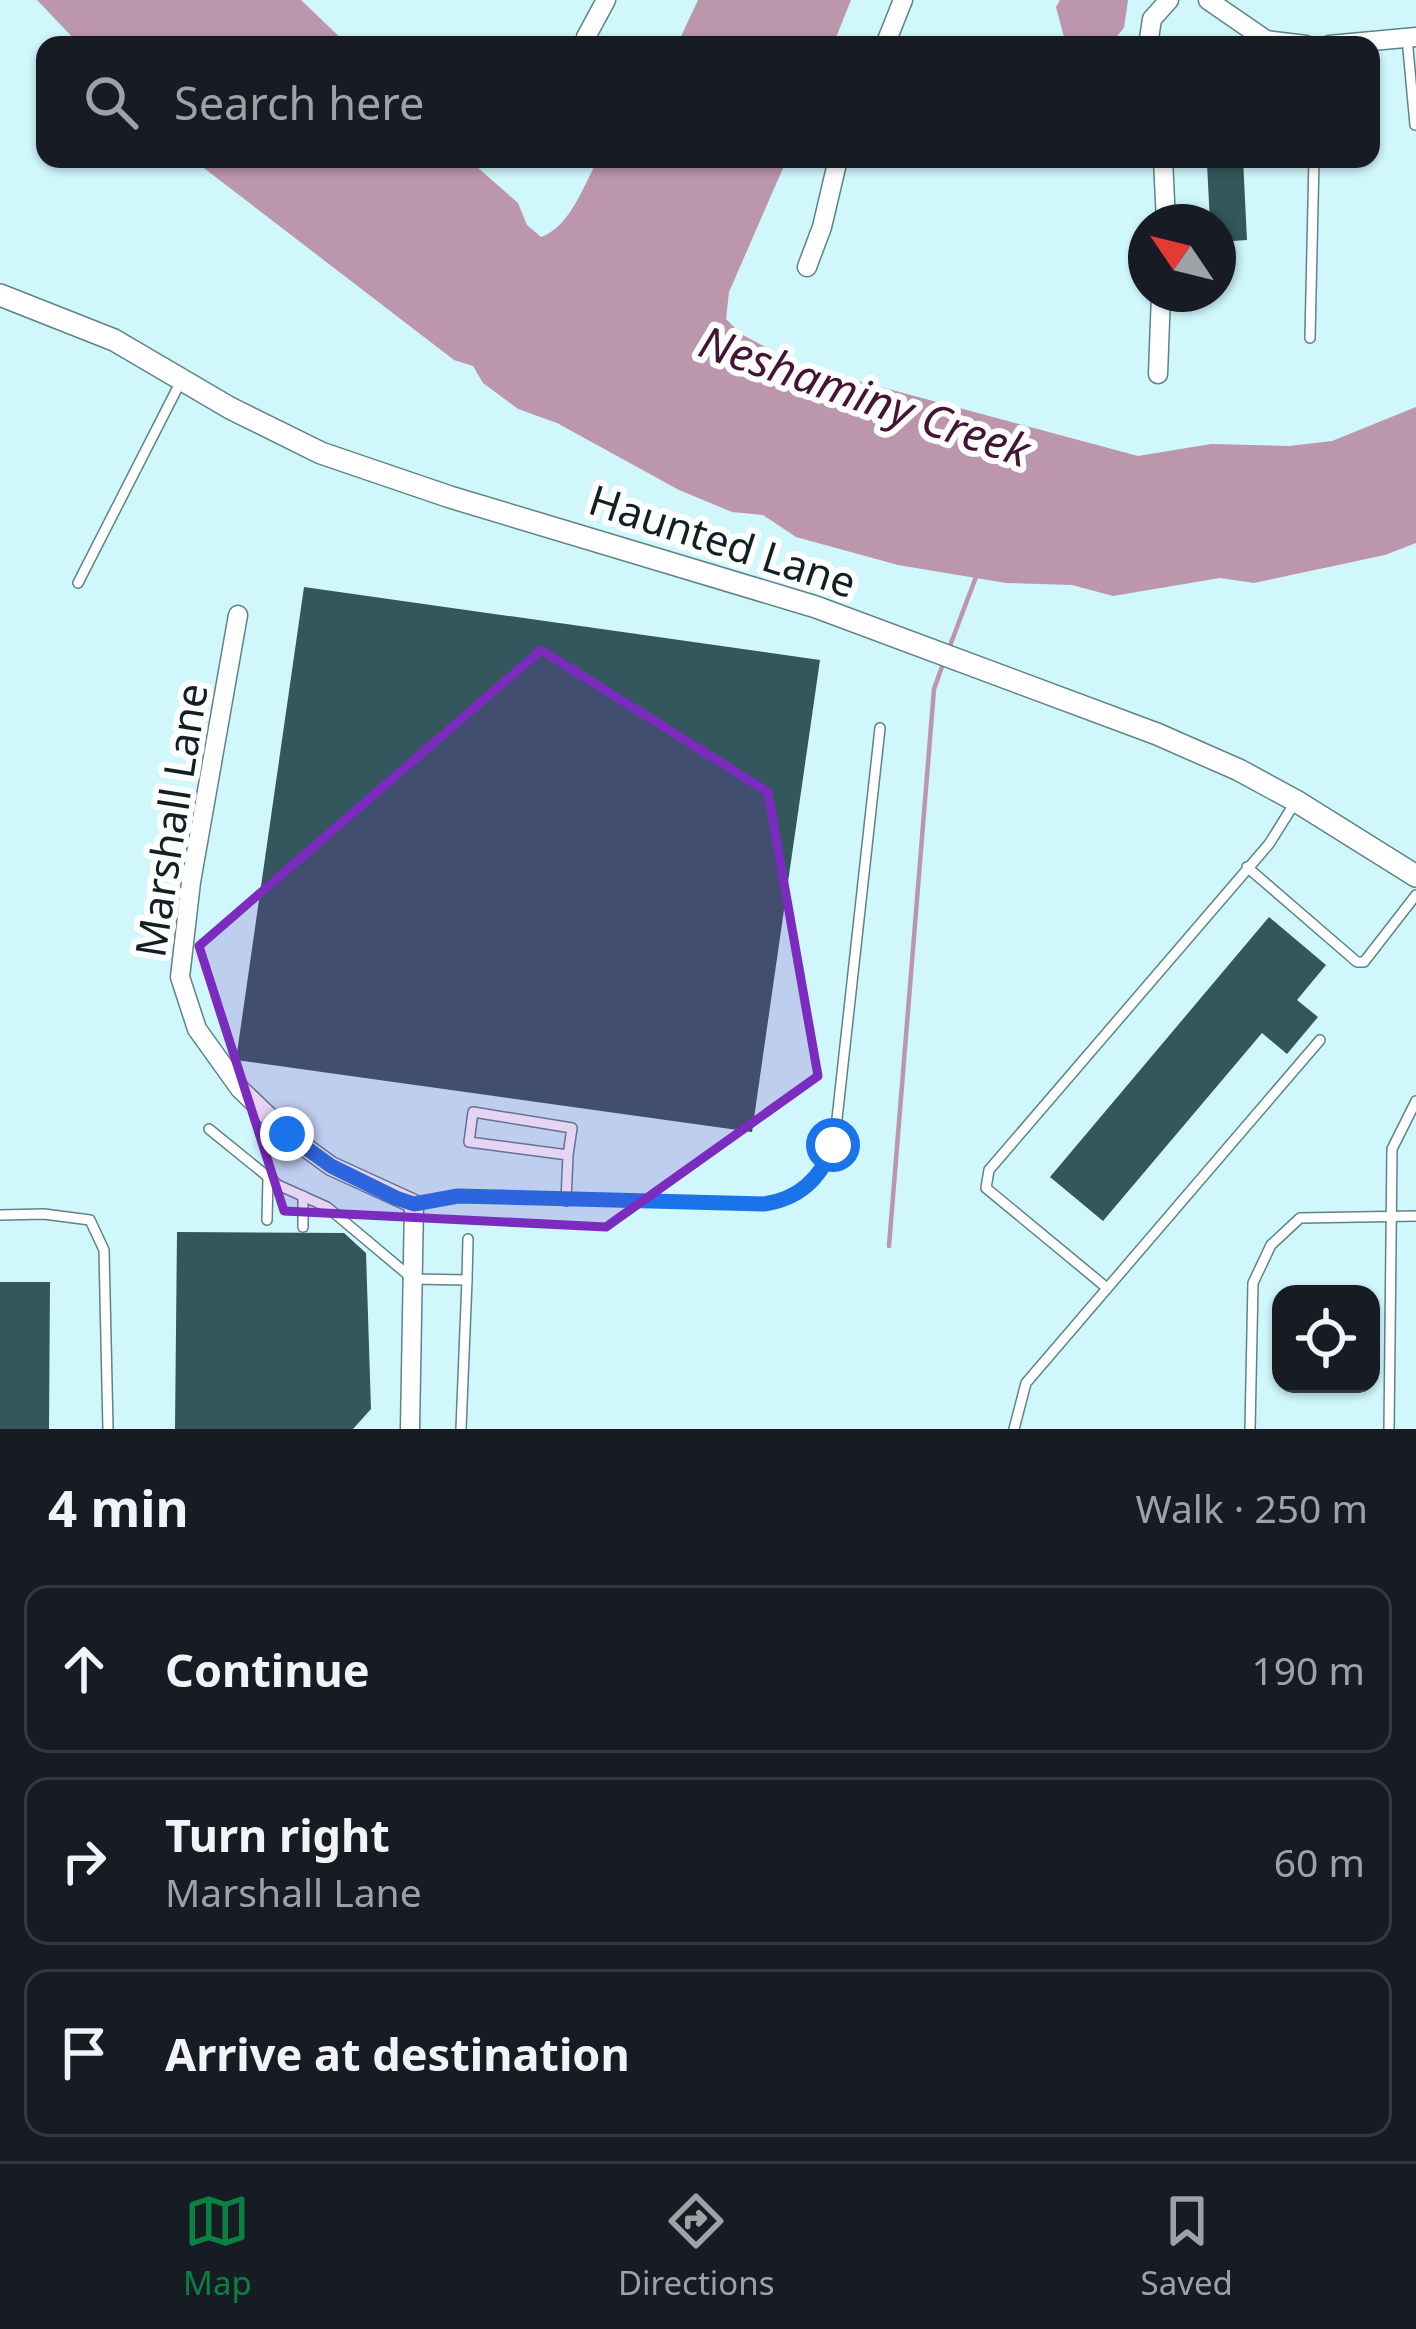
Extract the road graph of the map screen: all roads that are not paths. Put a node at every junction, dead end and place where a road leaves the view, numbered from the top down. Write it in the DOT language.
graph roads {
  1 [pos="606,0"];
  2 [pos="903,0"];
  3 [pos="1169,0"];
  4 [pos="1208,0"];
  5 [pos="587,36"];
  6 [pos="889,36"];
  7 [pos="1149,36"];
  8 [pos="1260,36"];
  9 [pos="1411,37"];
  10 [pos="1380,40"];
  11 [pos="1415,125"];
  12 [pos="836,168"];
  13 [pos="1163,168"];
  14 [pos="1314,168"];
  15 [pos="1165,204"];
  16 [pos="807,267"];
  17 [pos="0,295"];
  18 [pos="1160,312"];
  19 [pos="1310,338"];
  20 [pos="1158,374"];
  21 [pos="182,379"];
  22 [pos="78,583"];
  23 [pos="238,615"];
  24 [pos="880,728"];
  25 [pos="1296,801"];
  26 [pos="1247,867"];
  27 [pos="1416,876"];
  28 [pos="1416,895"];
  29 [pos="1320,1040"];
  30 [pos="1416,1102"];
  31 [pos="209,1129"];
  32 [pos="568,1155"];
  33 [pos="268,1178"];
  34 [pos="303,1196"];
  35 [pos="566,1201"];
  36 [pos="414,1204"];
  37 [pos="0,1215"];
  38 [pos="1390,1216"];
  39 [pos="1416,1216"];
  40 [pos="267,1220"];
  41 [pos="303,1227"];
  42 [pos="468,1239"];
  43 [pos="413,1279"];
  44 [pos="467,1280"];
  45 [pos="1107,1288"];
  46 [pos="108,1429"];
  47 [pos="410,1429"];
  48 [pos="461,1429"];
  49 [pos="1014,1429"];
  50 [pos="1250,1429"];
  51 [pos="1389,1429"];
  1 -- 5 [label="street"];
  2 -- 6 [label="street"];
  3 -- 7 [label="street"];
  4 -- 8 [label="street"];
  9 -- 10 [label="street"];
  9 -- 11 [label="lane"];
  12 -- 16 [label="street"];
  13 -- 15 [label="street"];
  14 -- 19 [label="lane"];
  17 -- 21 [label="street, Haunted Lane"];
  18 -- 20 [label="street"];
  21 -- 22 [label="lane"];
  21 -- 25 [label="street, Haunted Lane"];
  23 -- 36 [label="street, Marshall Lane"];
  24 -- 35 [label="lane"];
  25 -- 26 [label="lane"];
  25 -- 27 [label="street, Haunted Lane"];
  26 -- 28 [label="lane"];
  26 -- 45 [label="lane"];
  29 -- 45 [label="lane"];
  30 -- 38 [label="lane"];
  31 -- 33 [label="lane"];
  32 -- 32 [label="lane"];
  32 -- 35 [label="lane"];
  33 -- 34 [label="lane"];
  33 -- 40 [label="lane"];
  34 -- 41 [label="lane"];
  34 -- 43 [label="lane"];
  35 -- 36 [label="lane"];
  36 -- 43 [label="street"];
  37 -- 46 [label="lane"];
  38 -- 39 [label="lane"];
  38 -- 50 [label="lane"];
  38 -- 51 [label="lane"];
  42 -- 44 [label="lane"];
  43 -- 44 [label="lane"];
  43 -- 47 [label="street"];
  44 -- 48 [label="lane"];
  45 -- 49 [label="lane"];
}
